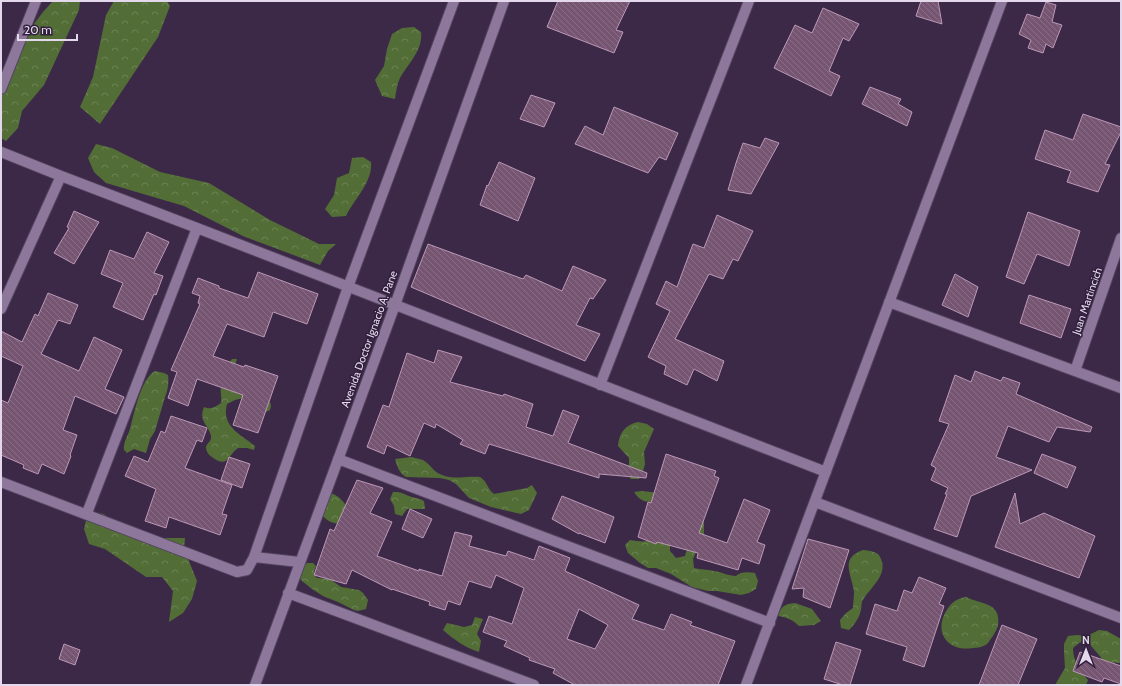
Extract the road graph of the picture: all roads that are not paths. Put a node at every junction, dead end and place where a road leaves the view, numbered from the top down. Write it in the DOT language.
graph roads {
  1 [pos="36,1"];
  2 [pos="454,1"];
  3 [pos="504,1"];
  4 [pos="750,1"];
  5 [pos="1002,1"];
  6 [pos="1,90"];
  7 [pos="1,152"];
  8 [pos="61,176"];
  9 [pos="197,228"];
  10 [pos="1121,238"];
  11 [pos="348,286"];
  12 [pos="889,302"];
  13 [pos="395,305"];
  14 [pos="1,310"];
  15 [pos="1075,371"];
  16 [pos="600,384"];
  17 [pos="1121,388"];
  18 [pos="338,459"];
  19 [pos="826,472"];
  20 [pos="1,482"];
  21 [pos="815,502"];
  22 [pos="87,514"];
  23 [pos="254,557"];
  24 [pos="299,562"];
  25 [pos="288,594"];
  26 [pos="1121,618"];
  27 [pos="770,622"];
  28 [pos="255,685"];
  29 [pos="534,685"];
  30 [pos="746,685"];
  1 -- 6 [label="street"];
  2 -- 11 [label="street"];
  3 -- 13 [label="street, Avenida Doctor Ignacio A. Pane"];
  4 -- 16 [label="street"];
  5 -- 12 [label="street"];
  7 -- 8 [label="street"];
  8 -- 9 [label="street"];
  8 -- 14 [label="street"];
  9 -- 11 [label="street"];
  9 -- 22 [label="street"];
  10 -- 15 [label="street, Juan Martincich"];
  11 -- 13 [label="street"];
  11 -- 23 [label="street"];
  12 -- 15 [label="street"];
  12 -- 19 [label="street"];
  13 -- 16 [label="street"];
  13 -- 18 [label="street, Avenida Doctor Ignacio A. Pane"];
  15 -- 17 [label="street"];
  16 -- 19 [label="street"];
  18 -- 24 [label="street, Avenida Doctor Ignacio A. Pane"];
  18 -- 27 [label="street"];
  19 -- 21 [label="street"];
  20 -- 22 [label="street"];
  21 -- 26 [label="street"];
  21 -- 27 [label="street"];
  22 -- 23 [label="street"];
  23 -- 24 [label="street"];
  24 -- 25 [label="street, Avenida Doctor Ignacio A. Pane"];
  25 -- 28 [label="street, Avenida Doctor Ignacio A. Pane"];
  25 -- 29 [label="street"];
  27 -- 30 [label="street"];
}
